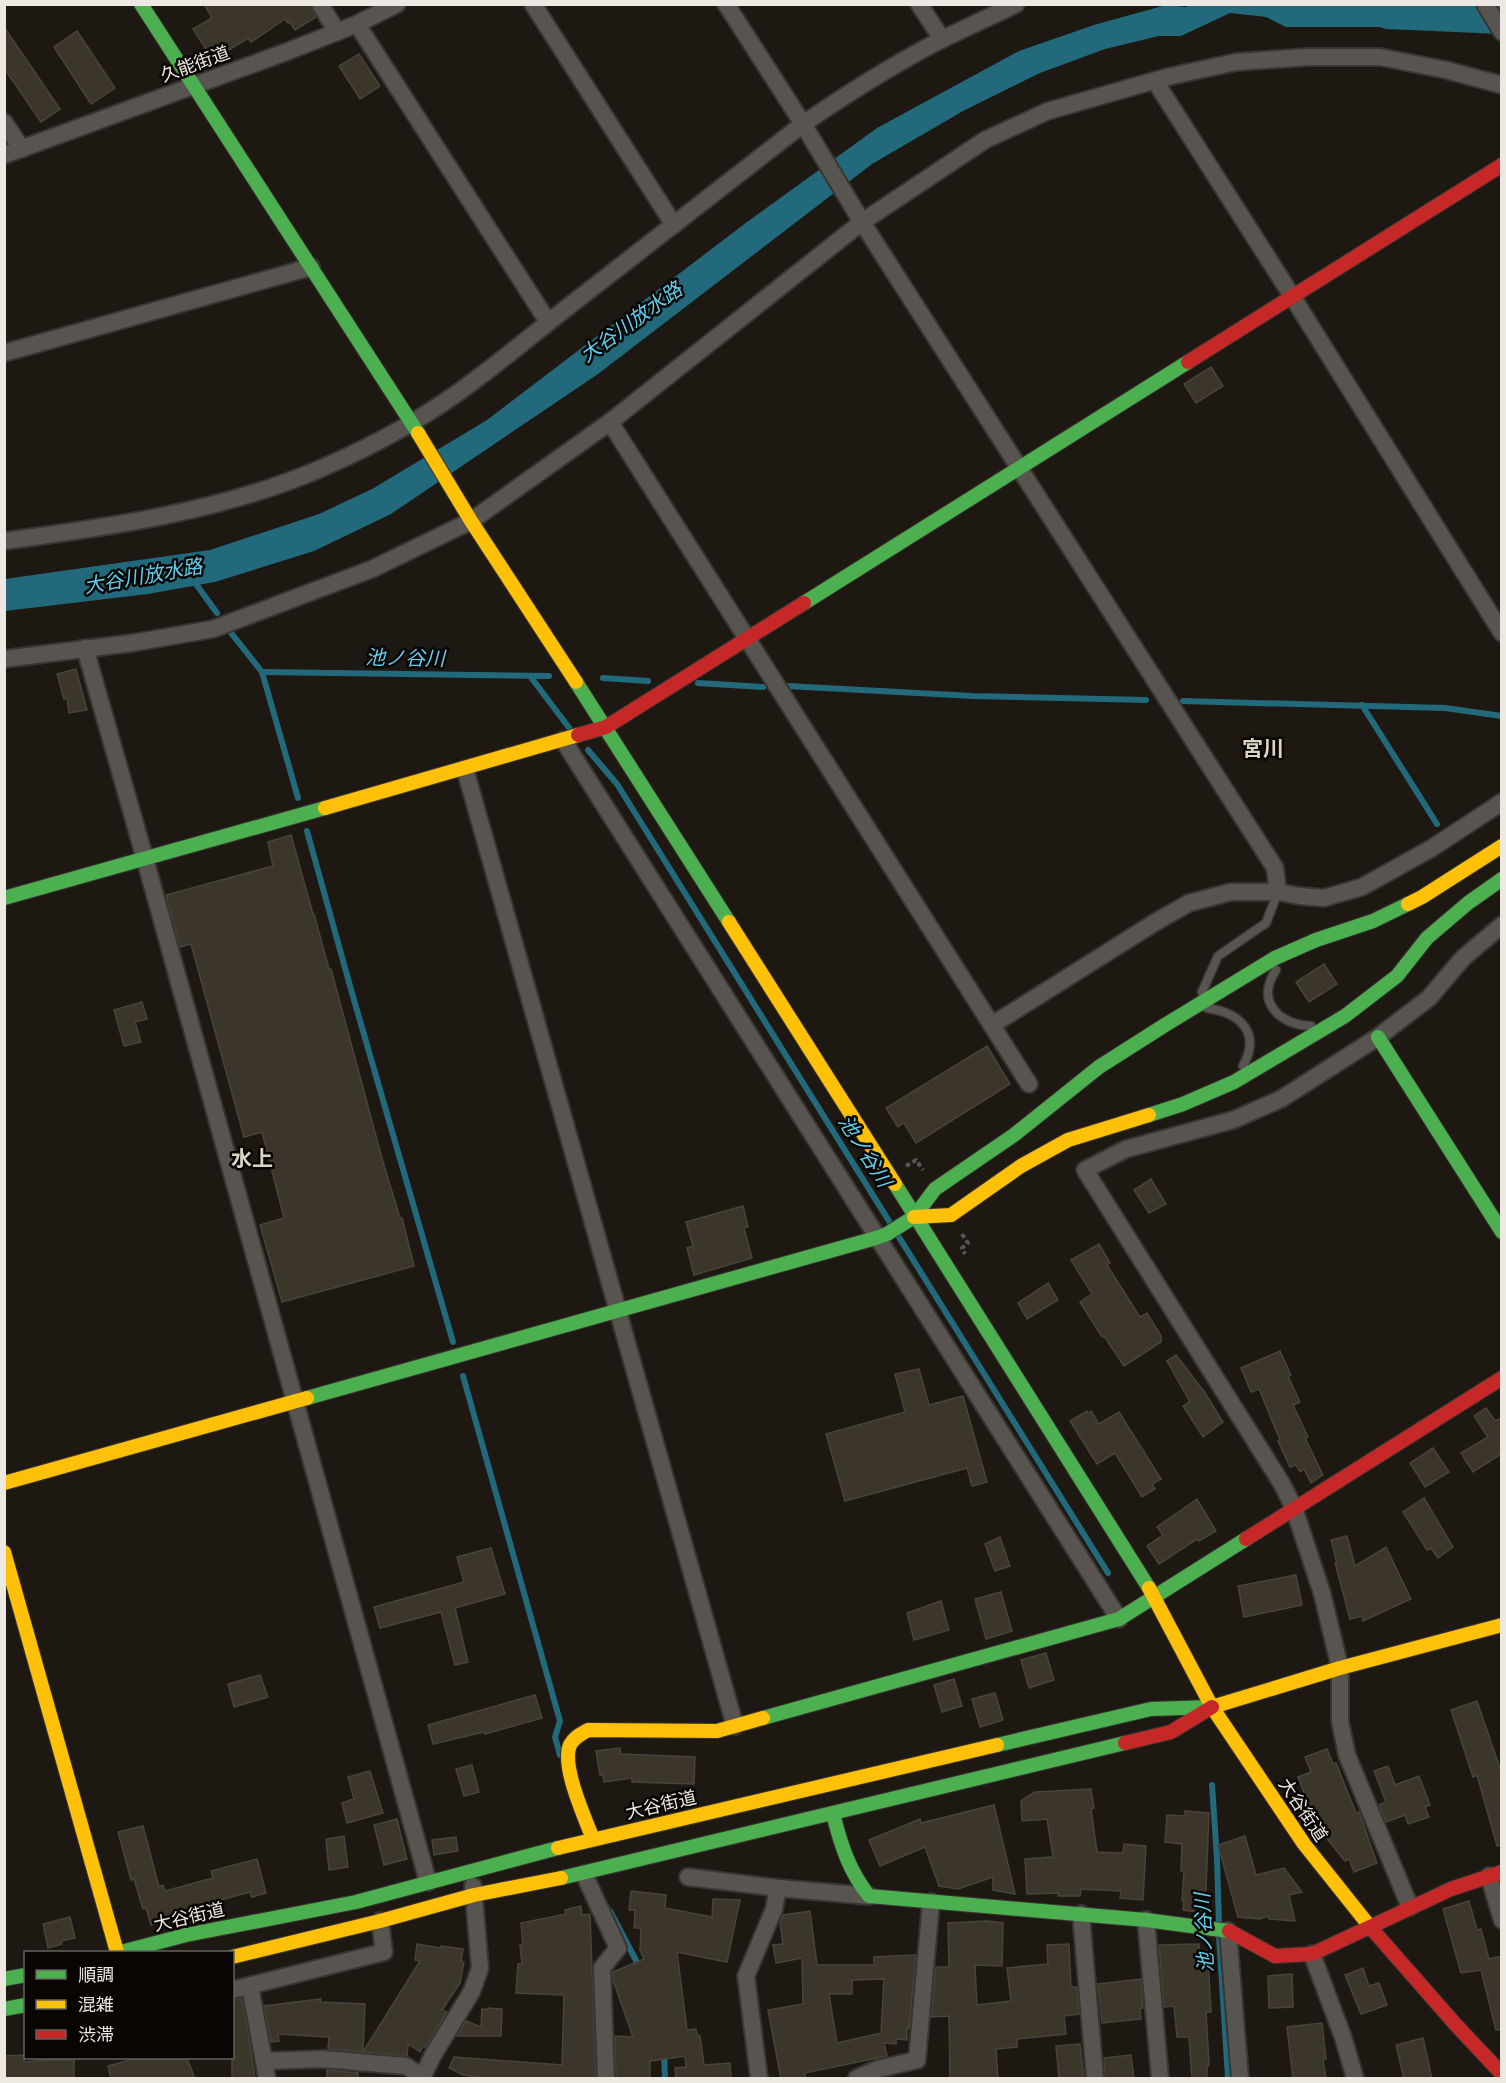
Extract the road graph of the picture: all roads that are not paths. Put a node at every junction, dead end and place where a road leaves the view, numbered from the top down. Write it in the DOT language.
graph roads {
  1 [pos="139,4"];
  2 [pos="320,4"];
  3 [pos="397,4"];
  4 [pos="533,4"];
  5 [pos="726,4"];
  6 [pos="919,4"];
  7 [pos="1016,4"];
  8 [pos="1485,4"];
  9 [pos="357,24"];
  10 [pos="337,32"];
  11 [pos="1502,32"];
  12 [pos="942,39"];
  13 [pos="1155,81"];
  14 [pos="194,85"];
  15 [pos="1502,85"];
  16 [pos="4,122"];
  17 [pos="803,124"];
  18 [pos="22,149"];
  19 [pos="4,155"];
  20 [pos="1502,165"];
  21 [pos="862,222"];
  22 [pos="674,225"];
  23 [pos="311,267"];
  24 [pos="1292,296"];
  25 [pos="548,322"];
  26 [pos="4,353"];
  27 [pos="610,422"];
  28 [pos="414,426"];
  29 [pos="1020,467"];
  30 [pos="471,521"];
  31 [pos="4,541"];
  32 [pos="1502,633"];
  33 [pos="747,639"];
  34 [pos="85,648"];
  35 [pos="4,659"];
  36 [pos="606,727"];
  37 [pos="563,740"];
  38 [pos="465,770"];
  39 [pos="1502,802"];
  40 [pos="1502,846"];
  41 [pos="146,859"];
  42 [pos="1502,879"];
  43 [pos="1278,892"];
  44 [pos="4,898"];
  45 [pos="1502,925"];
  46 [pos="1298,948"];
  47 [pos="1196,1007"];
  48 [pos="992,1025"];
  49 [pos="1330,1025"];
  50 [pos="1378,1036"];
  51 [pos="1234,1083"];
  52 [pos="1029,1084"];
  53 [pos="909,1220"];
  54 [pos="1502,1233"];
  55 [pos="882,1236"];
  56 [pos="618,1312"];
  57 [pos="1502,1378"];
  58 [pos="296,1402"];
  59 [pos="4,1484"];
  60 [pos="1294,1508"];
  61 [pos="4,1552"];
  62 [pos="1155,1597"];
  63 [pos="1119,1619"];
  64 [pos="1502,1625"];
  65 [pos="1340,1668"];
  66 [pos="1212,1707"];
  67 [pos="735,1726"];
  68 [pos="833,1814"];
  69 [pos="593,1839"];
  70 [pos="472,1870"];
  71 [pos="584,1874"];
  72 [pos="1495,1874"];
  73 [pos="688,1877"];
  74 [pos="428,1882"];
  75 [pos="778,1888"];
  76 [pos="474,1895"];
  77 [pos="869,1896"];
  78 [pos="931,1902"];
  79 [pos="1410,1907"];
  80 [pos="1081,1914"];
  81 [pos="1146,1920"];
  82 [pos="1502,1920"];
  83 [pos="380,1921"];
  84 [pos="1371,1928"];
  85 [pos="1227,1931"];
  86 [pos="118,1951"];
  87 [pos="126,1951"];
  88 [pos="1312,1954"];
  89 [pos="234,1957"];
  90 [pos="24,1976"];
  91 [pos="4,1979"];
  92 [pos="250,1986"];
  93 [pos="234,1989"];
  94 [pos="24,2005"];
  95 [pos="4,2009"];
  96 [pos="265,2061"];
  97 [pos="1502,2074"];
  98 [pos="422,2078"];
  99 [pos="267,2079"];
  100 [pos="606,2079"];
  101 [pos="759,2079"];
  102 [pos="857,2079"];
  103 [pos="1095,2079"];
  104 [pos="1160,2079"];
  105 [pos="1240,2079"];
  106 [pos="1355,2079"];
  1 -- 14 [label="main road"];
  2 -- 10 [label="street"];
  3 -- 9 [label="street, 久能街道"];
  4 -- 22 [label="street"];
  5 -- 17 [label="street"];
  6 -- 12 [label="street"];
  7 -- 12 [label="street"];
  8 -- 11 [label="street"];
  9 -- 10 [label="street, 久能街道"];
  9 -- 25 [label="street"];
  10 -- 14 [label="street, 久能街道"];
  12 -- 17 [label="street"];
  13 -- 15 [label="street"];
  13 -- 21 [label="street"];
  13 -- 24 [label="street"];
  14 -- 18 [label="street, 久能街道"];
  14 -- 23 [label="main road"];
  16 -- 18 [label="street"];
  17 -- 21 [label="street"];
  17 -- 22 [label="street"];
  18 -- 19 [label="street, 久能街道"];
  20 -- 24 [label="main road"];
  21 -- 27 [label="street"];
  21 -- 29 [label="street"];
  22 -- 25 [label="street"];
  23 -- 26 [label="street"];
  23 -- 28 [label="main road"];
  24 -- 29 [label="main road"];
  24 -- 32 [label="street"];
  25 -- 28 [label="street"];
  27 -- 30 [label="street"];
  27 -- 33 [label="street"];
  28 -- 30 [label="main road"];
  28 -- 31 [label="street"];
  29 -- 33 [label="main road"];
  29 -- 43 [label="street"];
  30 -- 34 [label="street"];
  30 -- 36 [label="main road"];
  33 -- 36 [label="main road"];
  33 -- 48 [label="street"];
  34 -- 35 [label="street"];
  34 -- 41 [label="street"];
  36 -- 37 [label="main road"];
  36 -- 53 [label="main road"];
  37 -- 38 [label="main road"];
  37 -- 55 [label="street"];
  38 -- 41 [label="main road"];
  38 -- 56 [label="street"];
  39 -- 43 [label="street"];
  40 -- 46 [label="main road"];
  41 -- 44 [label="main road"];
  41 -- 58 [label="street"];
  42 -- 49 [label="main road"];
  43 -- 47 [label="lane"];
  43 -- 48 [label="street"];
  45 -- 50 [label="street"];
  46 -- 47 [label="main road"];
  46 -- 49 [label="lane"];
  47 -- 51 [label="lane"];
  47 -- 53 [label="main road"];
  48 -- 52 [label="street"];
  49 -- 51 [label="main road"];
  50 -- 54 [label="main road"];
  50 -- 60 [label="street"];
  51 -- 53 [label="main road"];
  53 -- 55 [label="main road"];
  53 -- 62 [label="main road"];
  55 -- 56 [label="main road"];
  55 -- 63 [label="street"];
  56 -- 58 [label="main road"];
  56 -- 67 [label="street"];
  57 -- 60 [label="main road"];
  58 -- 59 [label="main road"];
  58 -- 74 [label="street"];
  60 -- 62 [label="main road"];
  60 -- 65 [label="street"];
  61 -- 86 [label="main road"];
  62 -- 63 [label="main road"];
  62 -- 66 [label="main road"];
  63 -- 67 [label="main road"];
  64 -- 65 [label="main road"];
  65 -- 66 [label="main road"];
  65 -- 79 [label="street"];
  66 -- 68 [label="main road"];
  66 -- 69 [label="main road, 大谷街道"];
  66 -- 84 [label="main road, 大谷街道"];
  67 -- 69 [label="main road"];
  68 -- 71 [label="main road"];
  68 -- 77 [label="main road"];
  69 -- 70 [label="main road, 大谷街道"];
  70 -- 74 [label="main road, 大谷街道"];
  70 -- 76 [label="street"];
  71 -- 76 [label="main road"];
  71 -- 100 [label="street"];
  72 -- 79 [label="main road"];
  72 -- 82 [label="street"];
  73 -- 75 [label="street"];
  74 -- 87 [label="main road, 大谷街道"];
  75 -- 77 [label="street"];
  75 -- 101 [label="street"];
  76 -- 83 [label="main road"];
  76 -- 98 [label="street"];
  77 -- 78 [label="main road"];
  78 -- 80 [label="main road"];
  78 -- 102 [label="street"];
  79 -- 84 [label="main road"];
  80 -- 81 [label="main road"];
  80 -- 103 [label="street"];
  81 -- 85 [label="main road"];
  81 -- 104 [label="street"];
  83 -- 89 [label="main road"];
  83 -- 92 [label="street"];
  84 -- 88 [label="main road"];
  84 -- 97 [label="main road, 大谷街道"];
  85 -- 88 [label="main road"];
  85 -- 105 [label="street"];
  88 -- 106 [label="street"];
  90 -- 91 [label="main road"];
  92 -- 93 [label="street"];
  92 -- 96 [label="street"];
  94 -- 95 [label="main road"];
  96 -- 98 [label="street"];
  96 -- 99 [label="street"];
}
